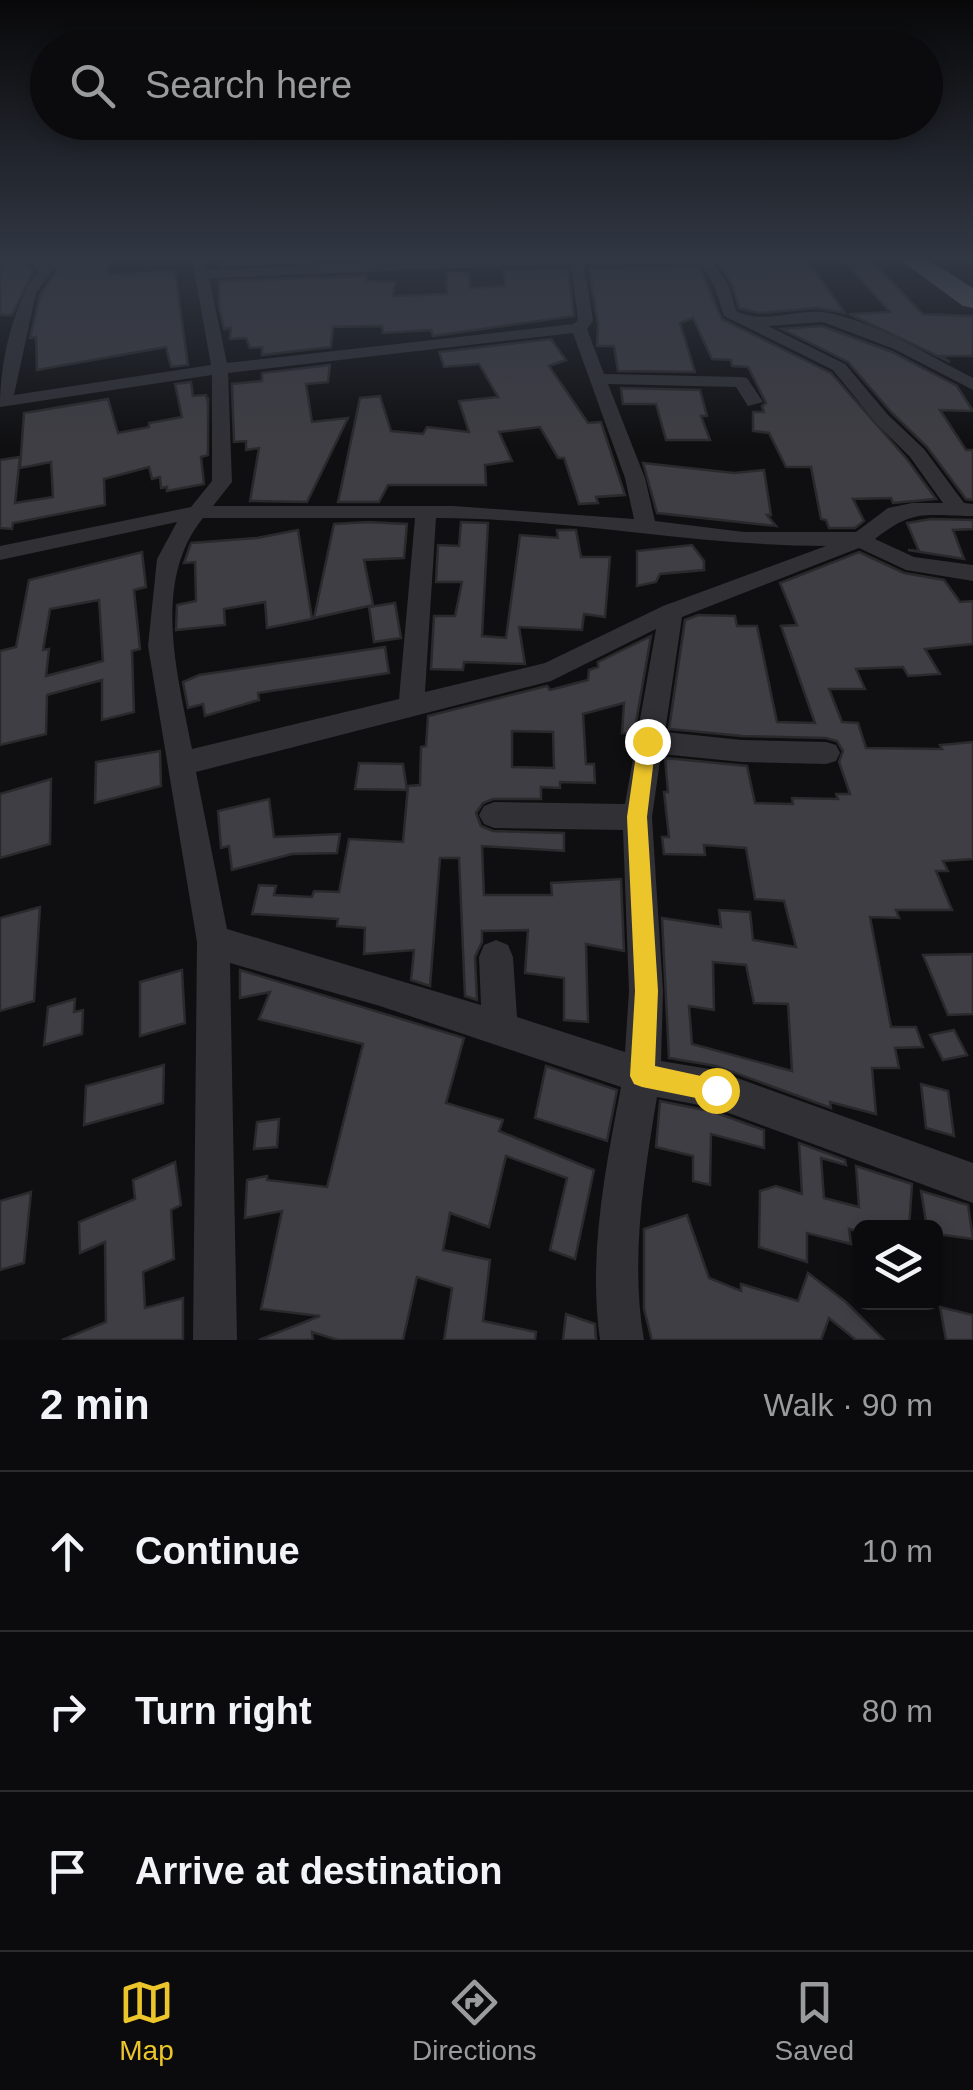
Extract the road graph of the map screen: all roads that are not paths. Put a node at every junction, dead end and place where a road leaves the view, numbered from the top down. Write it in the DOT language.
graph roads {
  1 [pos="21,322"];
  2 [pos="211,322"];
  3 [pos="585,322"];
  4 [pos="743,322"];
  5 [pos="774,322"];
  6 [pos="837,322"];
  7 [pos="747,324"];
  8 [pos="579,328"];
  9 [pos="220,369"];
  10 [pos="597,380"];
  11 [pos="973,385"];
  12 [pos="2,402"];
  13 [pos="754,402"];
  14 [pos="966,509"];
  15 [pos="196,512"];
  16 [pos="426,513"];
  17 [pos="646,528"];
  18 [pos="861,538"];
  19 [pos="0,553"];
  20 [pos="973,573"];
  21 [pos="671,612"];
  22 [pos="411,707"];
  23 [pos="647,741"];
  24 [pos="826,752"];
  25 [pos="184,763"];
  26 [pos="494,814"];
  27 [pos="637,817"];
  28 [pos="213,942"];
  29 [pos="496,957"];
  30 [pos="500,1029"];
  31 [pos="642,1076"];
  32 [pos="973,1183"];
  33 [pos="215,1340"];
  34 [pos="622,1340"];
  1 -- 12 [label="street"];
  2 -- 9 [label="street"];
  3 -- 8 [label="street"];
  4 -- 7 [label="street"];
  5 -- 7 [label="street"];
  6 -- 11 [label="street"];
  7 -- 14 [label="street"];
  8 -- 9 [label="street"];
  8 -- 10 [label="street"];
  9 -- 12 [label="street"];
  9 -- 15 [label="street"];
  10 -- 13 [label="street"];
  10 -- 17 [label="street"];
  14 -- 18 [label="street"];
  15 -- 16 [label="street"];
  15 -- 19 [label="street"];
  15 -- 25 [label="street"];
  16 -- 17 [label="street"];
  16 -- 22 [label="street"];
  17 -- 18 [label="street"];
  18 -- 20 [label="street"];
  18 -- 21 [label="street"];
  21 -- 22 [label="street"];
  21 -- 23 [label="street"];
  22 -- 25 [label="street"];
  23 -- 24 [label="street"];
  23 -- 27 [label="street"];
  25 -- 28 [label="street"];
  26 -- 27 [label="street"];
  27 -- 31 [label="street"];
  28 -- 30 [label="street"];
  28 -- 33 [label="street"];
  29 -- 30 [label="street"];
  30 -- 31 [label="street"];
  31 -- 32 [label="street"];
  31 -- 34 [label="street"];
}
